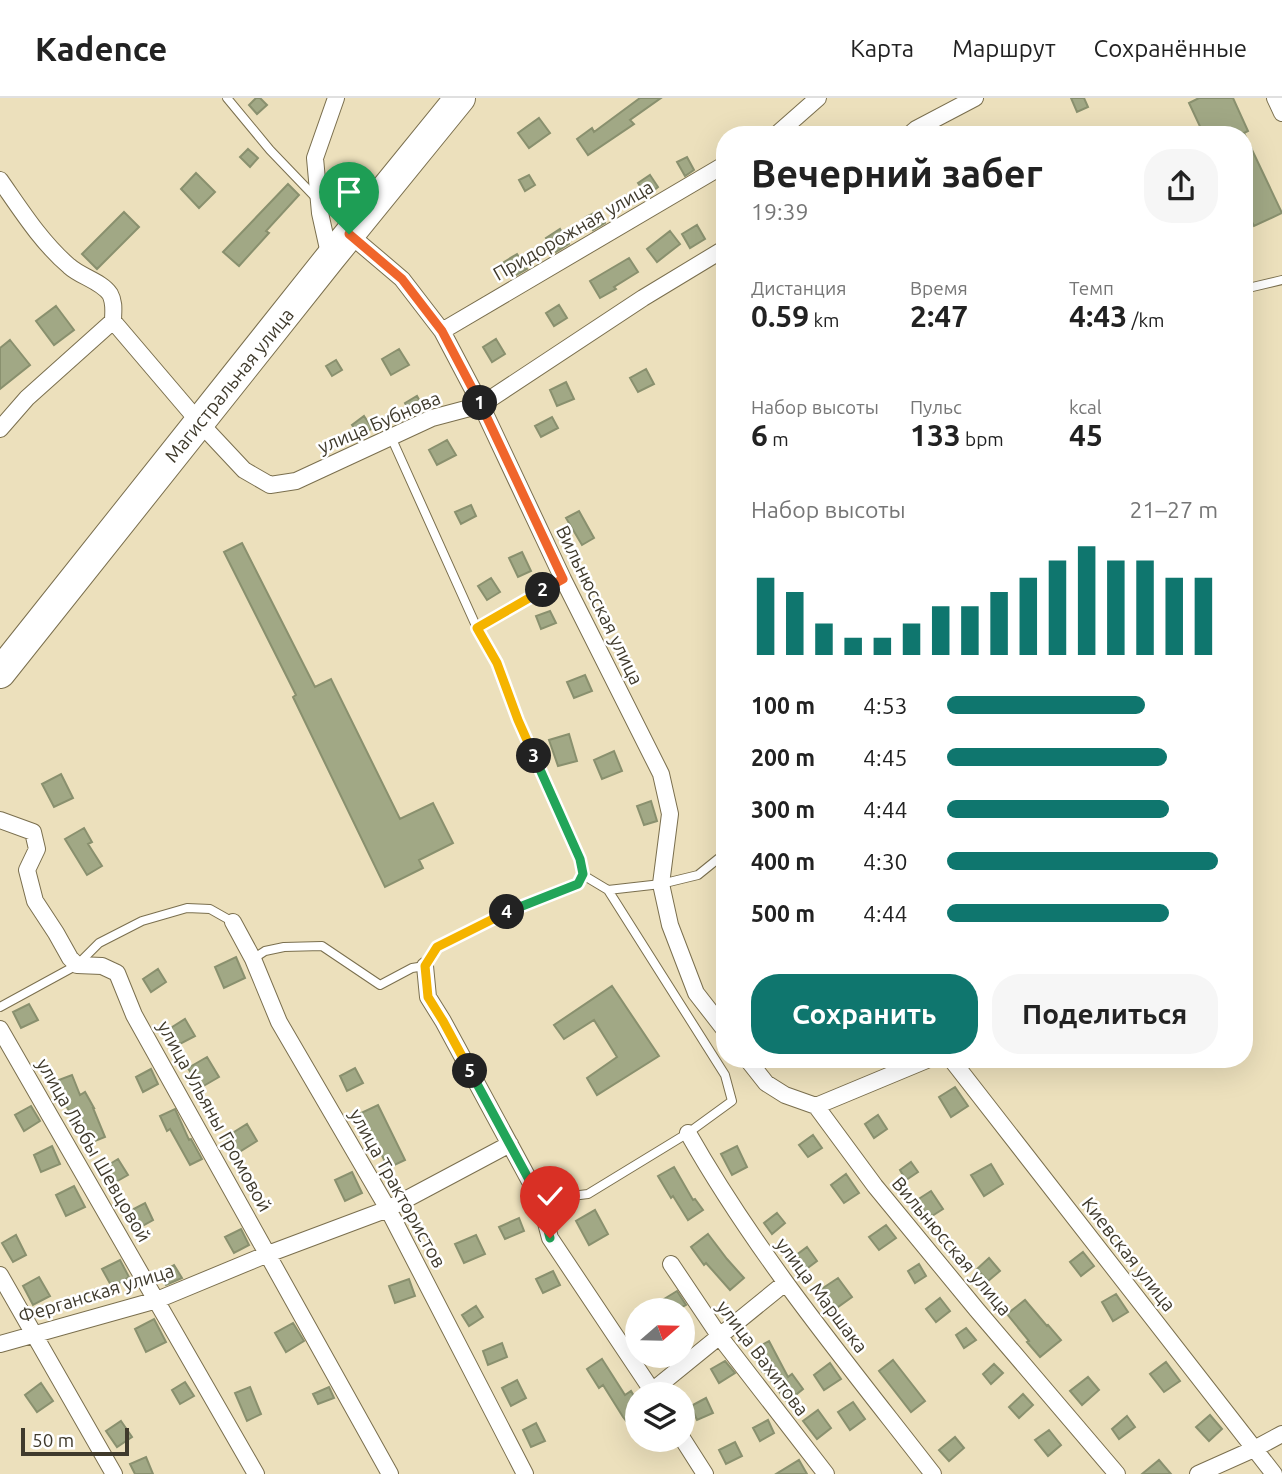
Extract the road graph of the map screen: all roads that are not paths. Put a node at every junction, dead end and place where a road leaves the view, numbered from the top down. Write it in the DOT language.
graph roads {
  1 [pos="228,98"];
  2 [pos="336,98"];
  3 [pos="460,98"];
  4 [pos="818,98"];
  5 [pos="975,98"];
  6 [pos="1275,98"];
  7 [pos="1282,113"];
  8 [pos="786,126"];
  9 [pos="922,126"];
  10 [pos="716,170"];
  11 [pos="0,180"];
  12 [pos="319,201"];
  13 [pos="349,234"];
  14 [pos="716,253"];
  15 [pos="330,258"];
  16 [pos="1282,279"];
  17 [pos="1253,287"];
  18 [pos="113,321"];
  19 [pos="442,331"];
  20 [pos="481,405"];
  21 [pos="199,422"];
  22 [pos="0,429"];
  23 [pos="391,437"];
  24 [pos="563,579"];
  25 [pos="477,628"];
  26 [pos="0,673"];
  27 [pos="0,820"];
  28 [pos="716,860"];
  29 [pos="583,874"];
  30 [pos="661,884"];
  31 [pos="608,890"];
  32 [pos="233,922"];
  33 [pos="253,959"];
  34 [pos="77,965"];
  35 [pos="425,966"];
  36 [pos="0,1007"];
  37 [pos="716,1019"];
  38 [pos="0,1029"];
  39 [pos="716,1061"];
  40 [pos="721,1068"];
  41 [pos="754,1068"];
  42 [pos="907,1068"];
  43 [pos="958,1068"];
  44 [pos="816,1106"];
  45 [pos="688,1133"];
  46 [pos="510,1144"];
  47 [pos="540,1200"];
  48 [pos="388,1209"];
  49 [pos="268,1254"];
  50 [pos="671,1264"];
  51 [pos="0,1275"];
  52 [pos="785,1283"];
  53 [pos="156,1300"];
  54 [pos="34,1333"];
  55 [pos="720,1337"];
  56 [pos="0,1344"];
  57 [pos="647,1382"];
  58 [pos="667,1382"];
  59 [pos="1282,1434"];
  60 [pos="1254,1449"];
  61 [pos="691,1452"];
  62 [pos="114,1474"];
  63 [pos="256,1474"];
  64 [pos="390,1474"];
  65 [pos="525,1474"];
  66 [pos="705,1474"];
  67 [pos="825,1474"];
  68 [pos="933,1474"];
  69 [pos="1118,1474"];
  70 [pos="1198,1474"];
  71 [pos="1274,1474"];
  1 -- 12 [label="lane"];
  2 -- 12 [label="street"];
  3 -- 13 [label="highway, Магистральная улица"];
  4 -- 8 [label="street"];
  5 -- 9 [label="street"];
  6 -- 7 [label="street"];
  10 -- 19 [label="street, Придорожная улица"];
  11 -- 18 [label="street"];
  12 -- 15 [label="street"];
  13 -- 15 [label="highway, Магистральная улица"];
  13 -- 19 [label="street, Вильнюсская улица"];
  14 -- 20 [label="street, улица Бубнова"];
  15 -- 21 [label="highway, Магистральная улица"];
  16 -- 17 [label="lane"];
  18 -- 21 [label="street, улица Бубнова"];
  18 -- 22 [label="street"];
  19 -- 20 [label="street, Вильнюсская улица"];
  20 -- 23 [label="street, улица Бубнова"];
  20 -- 24 [label="street, Вильнюсская улица"];
  21 -- 23 [label="street, улица Бубнова"];
  21 -- 26 [label="highway, Магистральная улица"];
  23 -- 25 [label="lane"];
  24 -- 25 [label="lane"];
  24 -- 30 [label="street, Вильнюсская улица"];
  25 -- 29 [label="lane"];
  27 -- 34 [label="street"];
  28 -- 30 [label="lane"];
  29 -- 31 [label="lane"];
  29 -- 35 [label="lane"];
  30 -- 31 [label="lane"];
  30 -- 37 [label="street, Вильнюсская улица"];
  31 -- 39 [label="lane"];
  32 -- 33 [label="street, улица Трактористов"];
  32 -- 34 [label="lane"];
  33 -- 35 [label="lane"];
  33 -- 48 [label="street, улица Трактористов"];
  34 -- 36 [label="lane"];
  34 -- 49 [label="street, улица Ульяны Громовой"];
  35 -- 46 [label="street"];
  38 -- 53 [label="street, улица Любы Шевцовой"];
  40 -- 45 [label="lane"];
  41 -- 44 [label="street"];
  42 -- 44 [label="street"];
  43 -- 60 [label="street, Киевская улица"];
  44 -- 69 [label="street, Вильнюсская улица"];
  45 -- 47 [label="lane"];
  45 -- 52 [label="street, улица Маршака"];
  46 -- 47 [label="street"];
  46 -- 48 [label="street, Ферганская улица"];
  47 -- 57 [label="street"];
  48 -- 49 [label="street, Ферганская улица"];
  48 -- 65 [label="street, улица Трактористов"];
  49 -- 53 [label="street, Ферганская улица"];
  49 -- 64 [label="street, улица Ульяны Громовой"];
  50 -- 55 [label="street, улица Вахитова"];
  51 -- 54 [label="street"];
  52 -- 55 [label="street"];
  52 -- 68 [label="street, улица Маршака"];
  53 -- 54 [label="street, Ферганская улица"];
  53 -- 63 [label="street, улица Любы Шевцовой"];
  54 -- 56 [label="street, Ферганская улица"];
  54 -- 62 [label="street"];
  55 -- 58 [label="street"];
  55 -- 67 [label="street, улица Вахитова"];
  59 -- 60 [label="street"];
  60 -- 70 [label="street"];
  60 -- 71 [label="street, Киевская улица"];
  61 -- 66 [label="street"];
}
